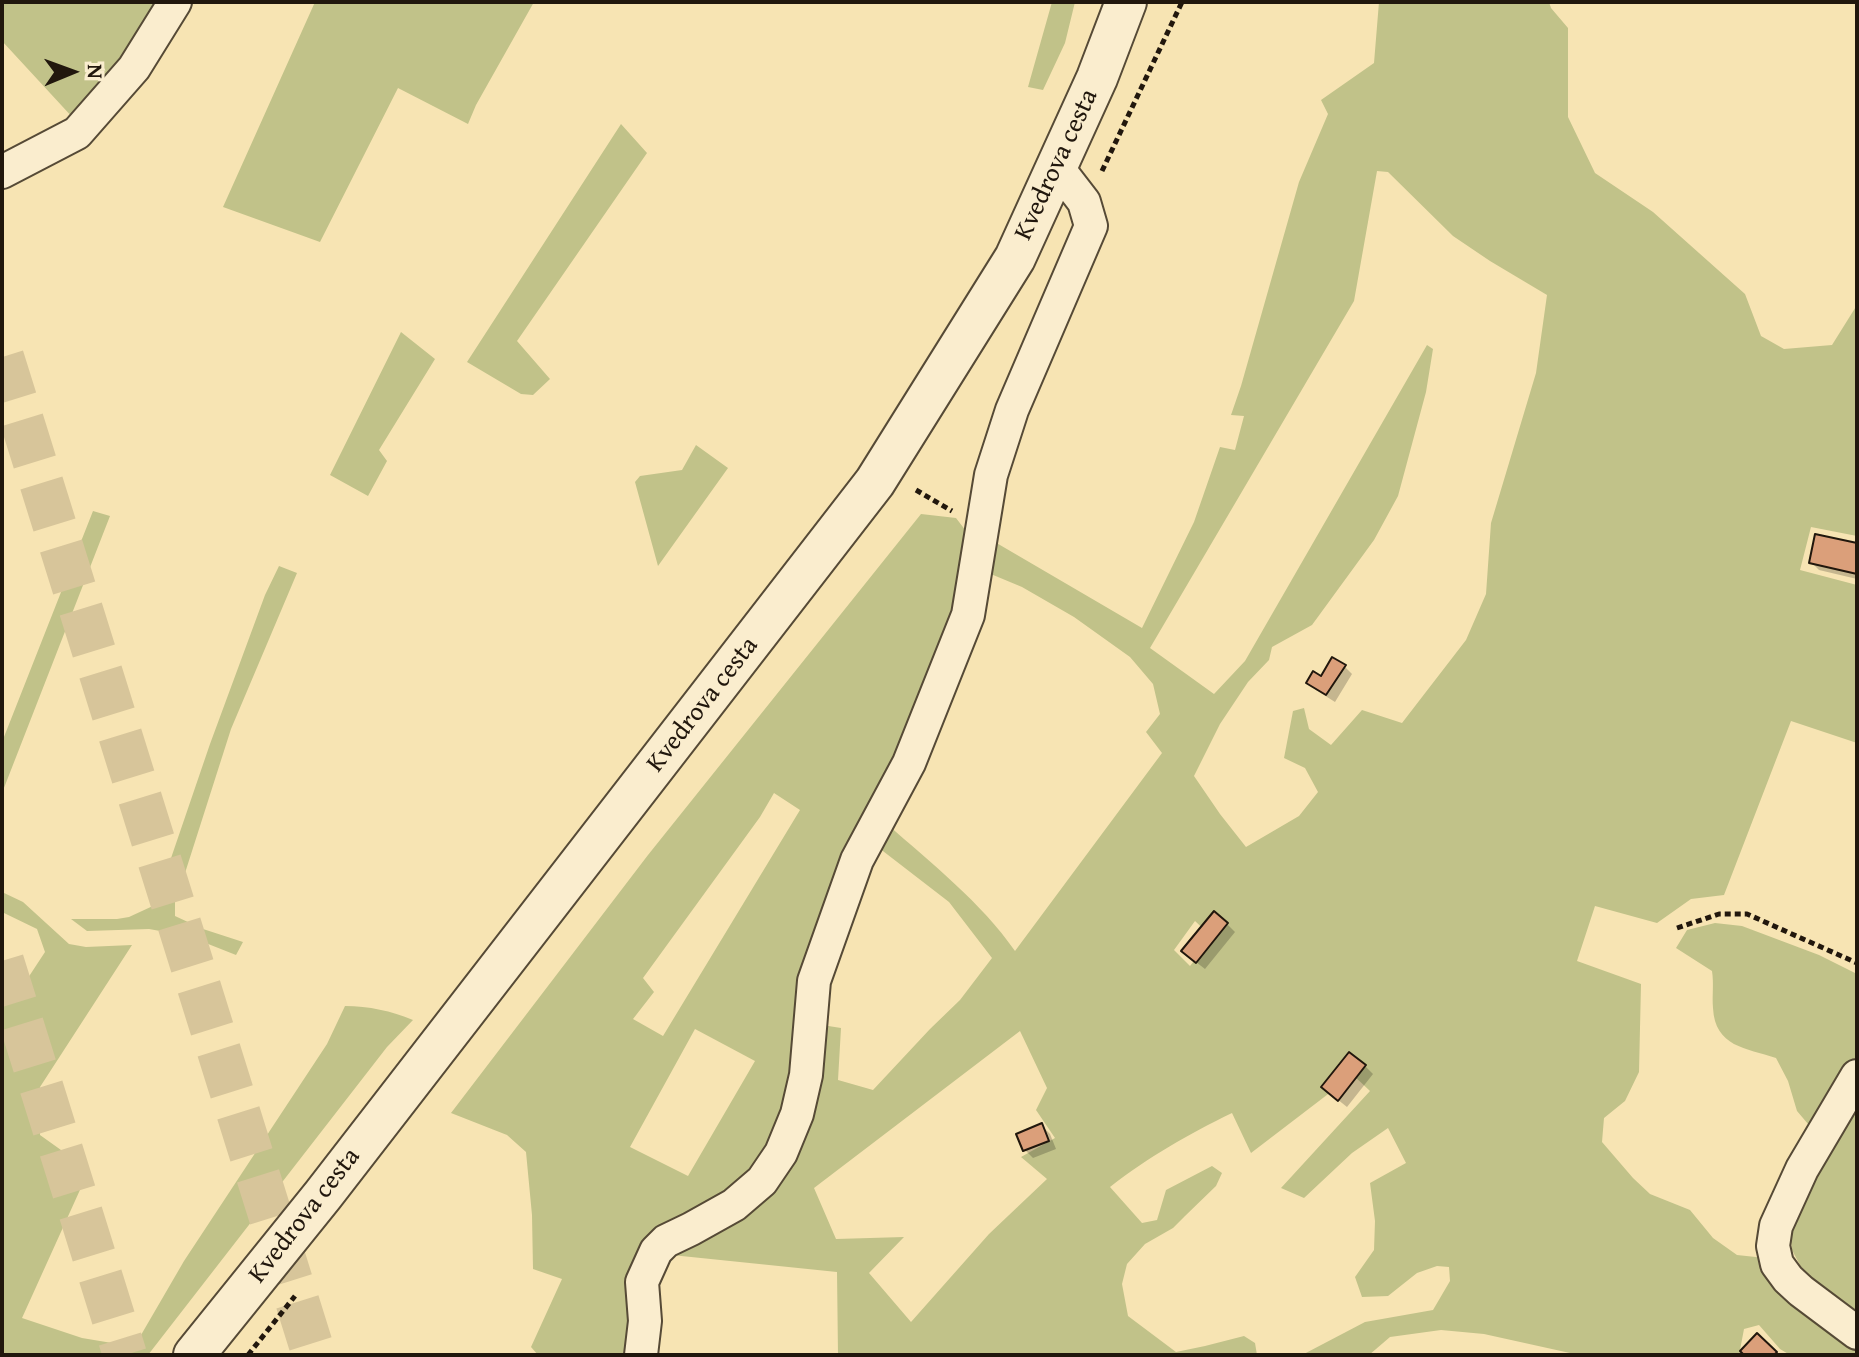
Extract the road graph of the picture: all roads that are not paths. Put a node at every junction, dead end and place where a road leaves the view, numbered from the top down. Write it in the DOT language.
graph roads {
  1 [pos="175,2"];
  2 [pos="1126,2"];
  3 [pos="1057,167"];
  4 [pos="2,172"];
  5 [pos="1857,1076"];
  6 [pos="1857,1333"];
  7 [pos="194,1355"];
  8 [pos="641,1355"];
  1 -- 4 [label="street"];
  2 -- 3 [label="street, Kvedrova cesta"];
  3 -- 7 [label="street, Kvedrova cesta"];
  3 -- 8 [label="street"];
  5 -- 6 [label="street"];
}
